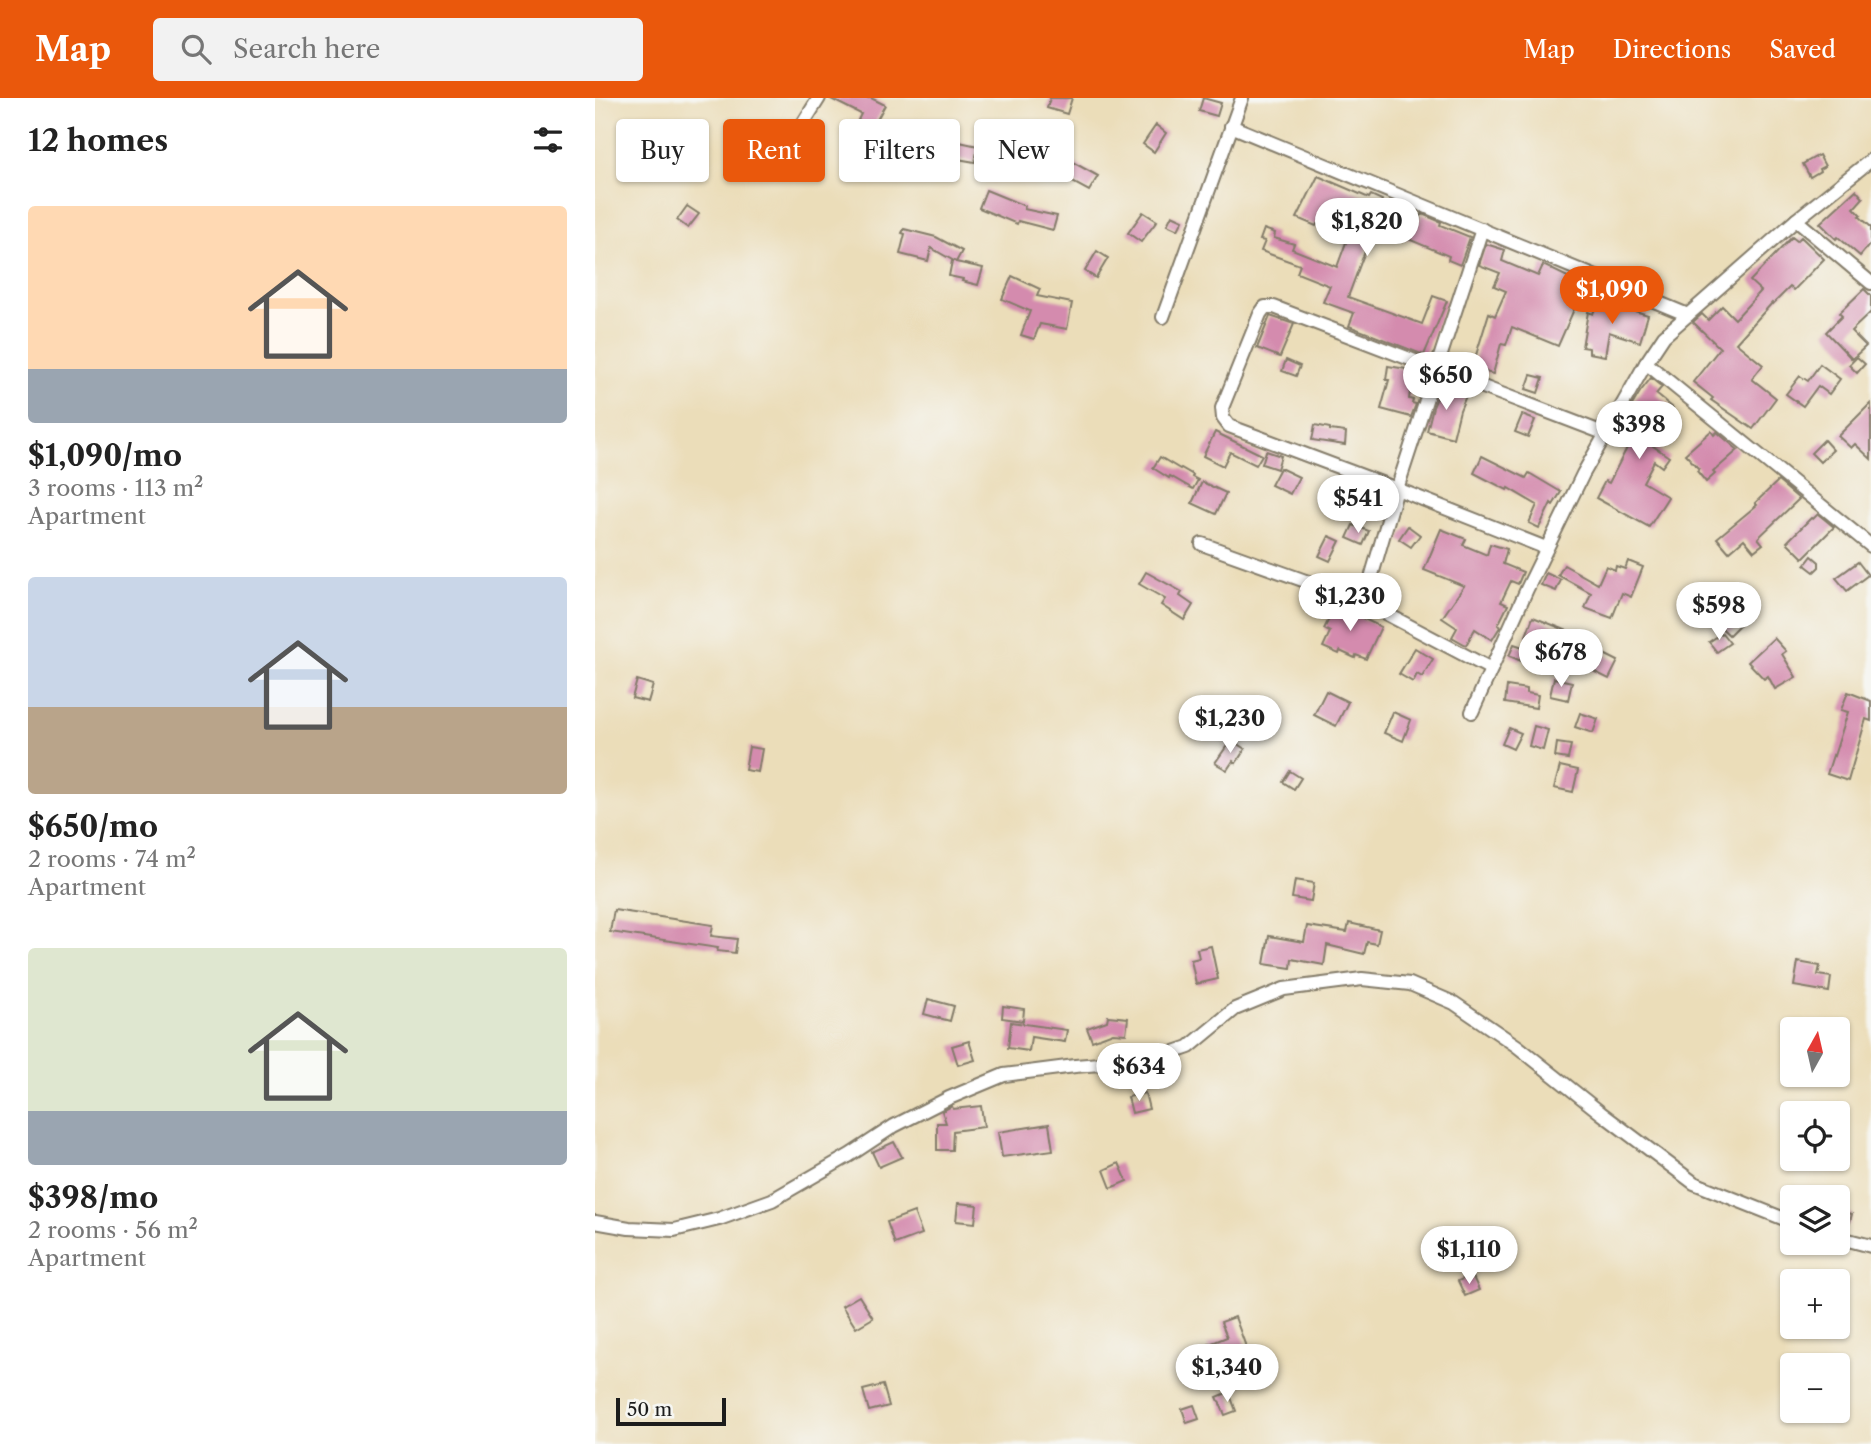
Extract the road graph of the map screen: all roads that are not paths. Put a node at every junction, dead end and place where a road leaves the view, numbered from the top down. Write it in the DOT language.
graph roads {
  1 [pos="819,98"];
  2 [pos="1242,98"];
  3 [pos="806,119"];
  4 [pos="1231,126"];
  5 [pos="1871,160"];
  6 [pos="1796,220"];
  7 [pos="1482,229"];
  8 [pos="1871,283"];
  9 [pos="1688,315"];
  10 [pos="1163,317"];
  11 [pos="1646,363"];
  12 [pos="1437,369"];
  13 [pos="1605,434"];
  14 [pos="1397,489"];
  15 [pos="1202,544"];
  16 [pos="1871,546"];
  17 [pos="1546,548"];
  18 [pos="1364,602"];
  19 [pos="1491,669"];
  20 [pos="1472,712"];
  21 [pos="1780,1217"];
  22 [pos="595,1222"];
  23 [pos="1850,1240"];
  24 [pos="1871,1246"];
  1 -- 3 [label="street"];
  2 -- 4 [label="street"];
  4 -- 7 [label="street"];
  4 -- 10 [label="street"];
  5 -- 6 [label="street"];
  6 -- 8 [label="street"];
  6 -- 9 [label="street"];
  7 -- 9 [label="street"];
  7 -- 12 [label="street"];
  9 -- 11 [label="street"];
  11 -- 13 [label="street"];
  11 -- 16 [label="street"];
  12 -- 13 [label="street"];
  12 -- 14 [label="street"];
  12 -- 14 [label="street"];
  13 -- 17 [label="street"];
  14 -- 17 [label="street"];
  14 -- 18 [label="street"];
  15 -- 18 [label="street"];
  17 -- 19 [label="street"];
  18 -- 19 [label="street"];
  19 -- 20 [label="street"];
  21 -- 22 [label="street"];
  23 -- 24 [label="street"];
}
